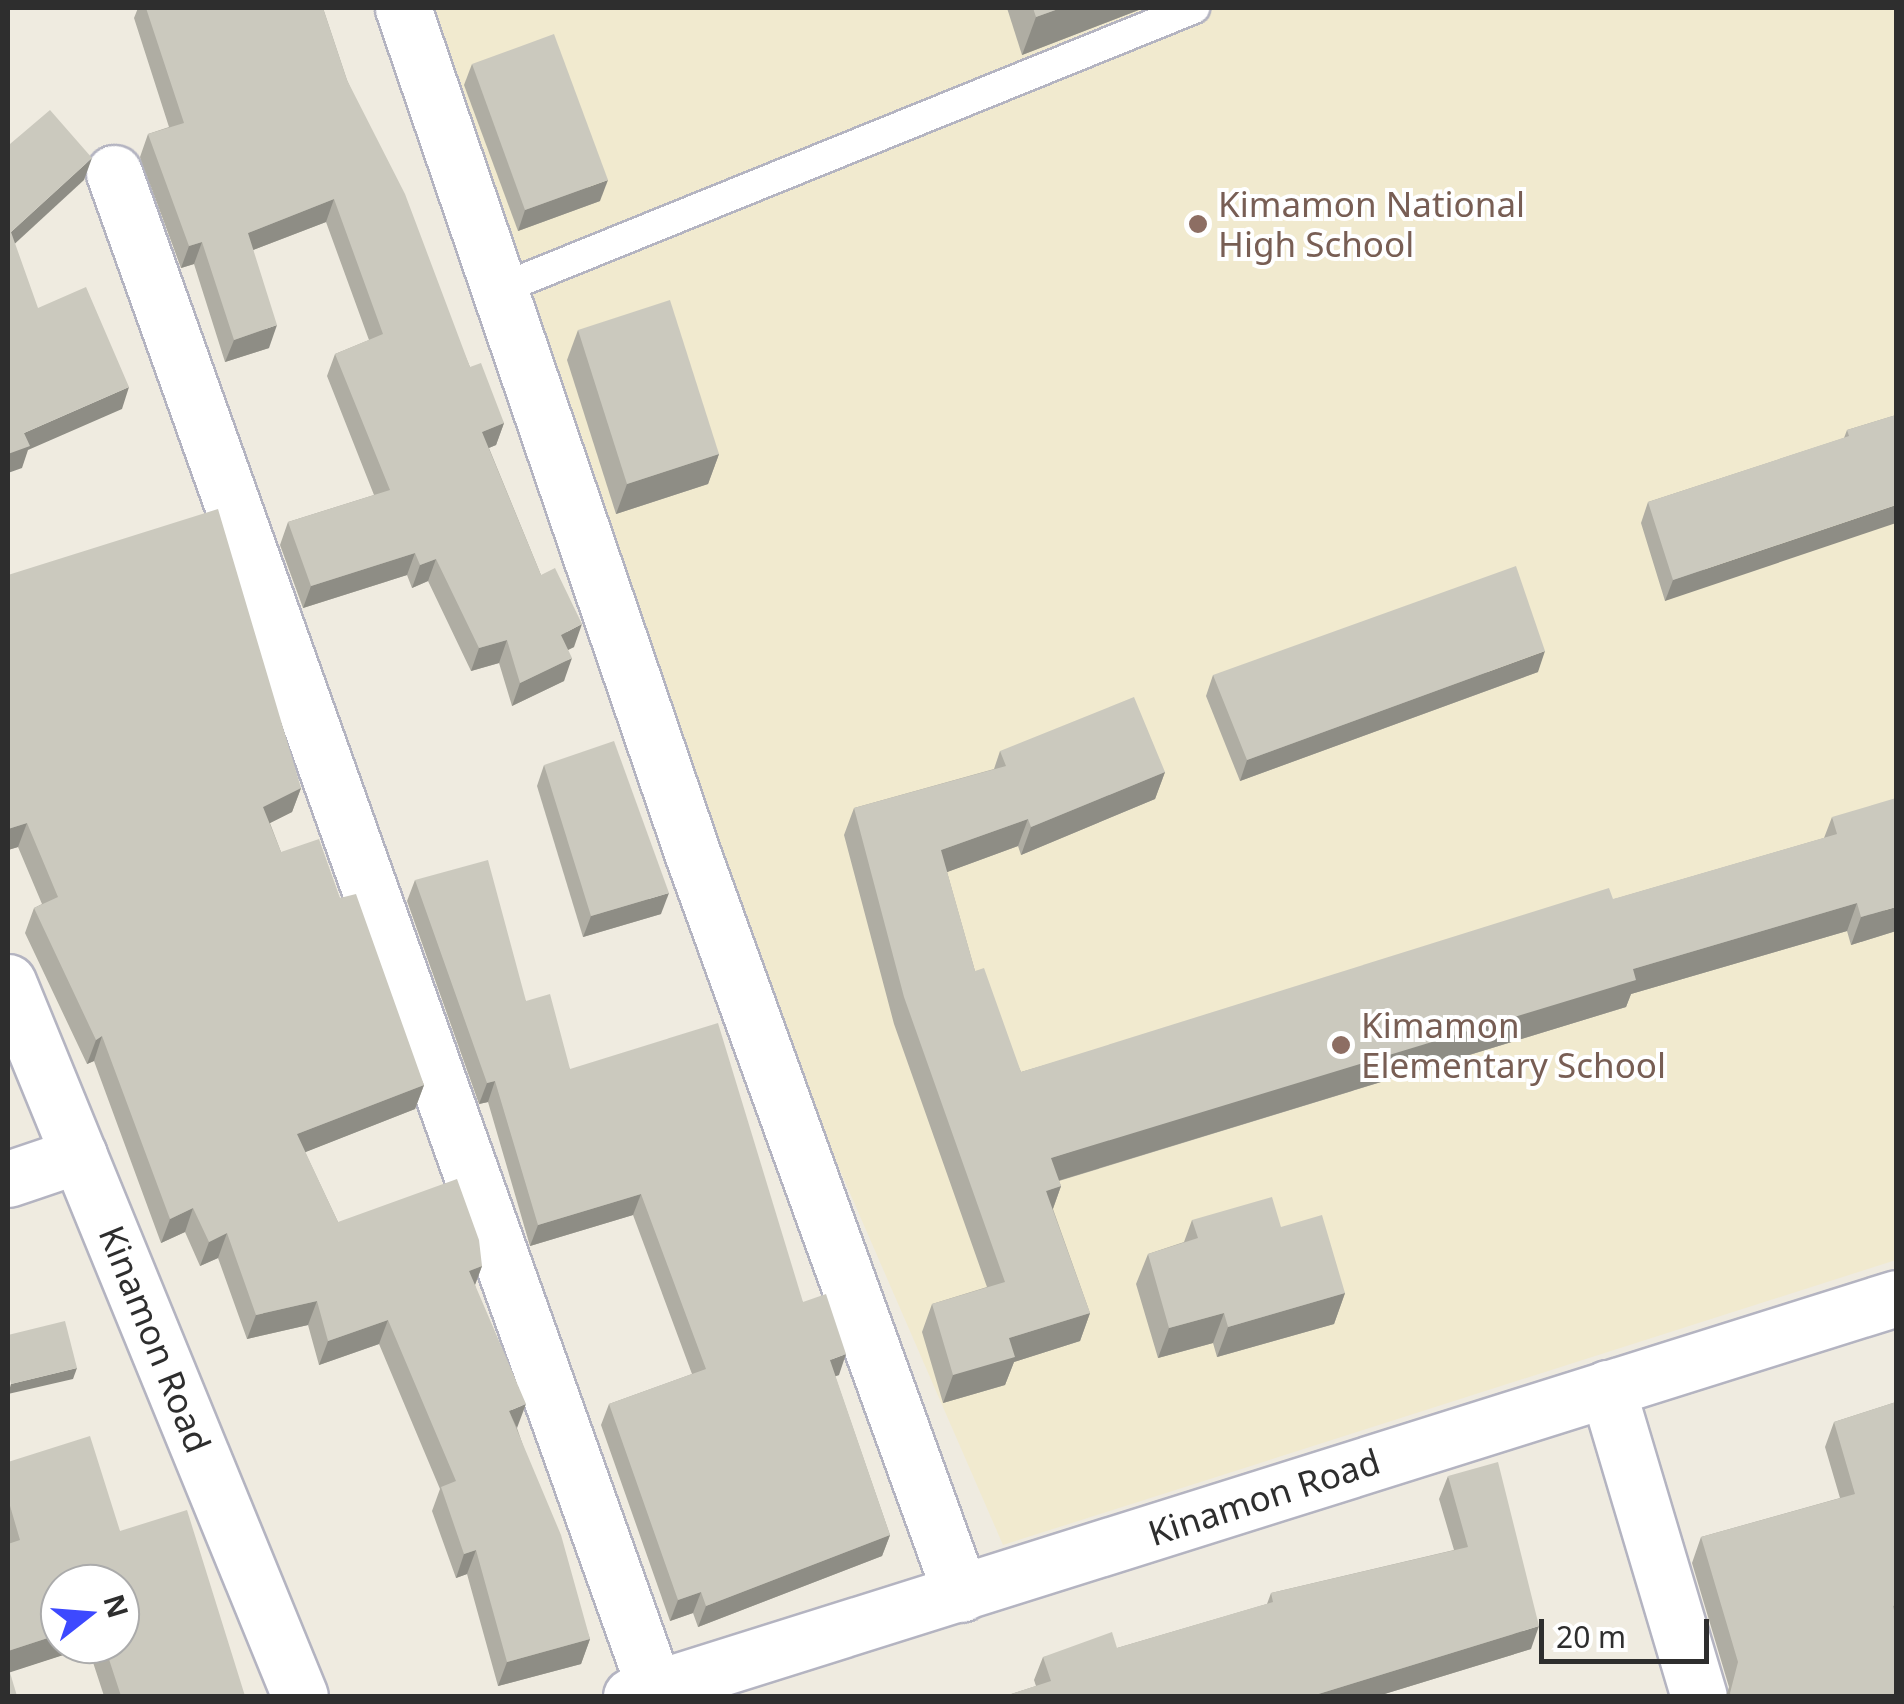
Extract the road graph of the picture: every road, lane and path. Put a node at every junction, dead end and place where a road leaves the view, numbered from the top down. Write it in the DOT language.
graph roads {
  1 [pos="403,8"];
  2 [pos="1194,8"];
  3 [pos="114,173"];
  4 [pos="500,289"];
  5 [pos="8,982"];
  6 [pos="80,1156"];
  7 [pos="8,1179"];
  8 [pos="1896,1298"];
  9 [pos="1607,1388"];
  10 [pos="961,1594"];
  11 [pos="643,1693"];
  12 [pos="300,1696"];
  13 [pos="1699,1696"];
  1 -- 4 [label="street"];
  2 -- 4 [label="lane"];
  3 -- 11 [label="street"];
  4 -- 10 [label="street"];
  5 -- 6 [label="street, Kinamon Road"];
  6 -- 7 [label="street"];
  6 -- 12 [label="street, Kinamon Road"];
  8 -- 9 [label="street, Kinamon Road"];
  9 -- 10 [label="street, Kinamon Road"];
  9 -- 13 [label="street"];
  10 -- 11 [label="street, Kinamon Road"];
}
